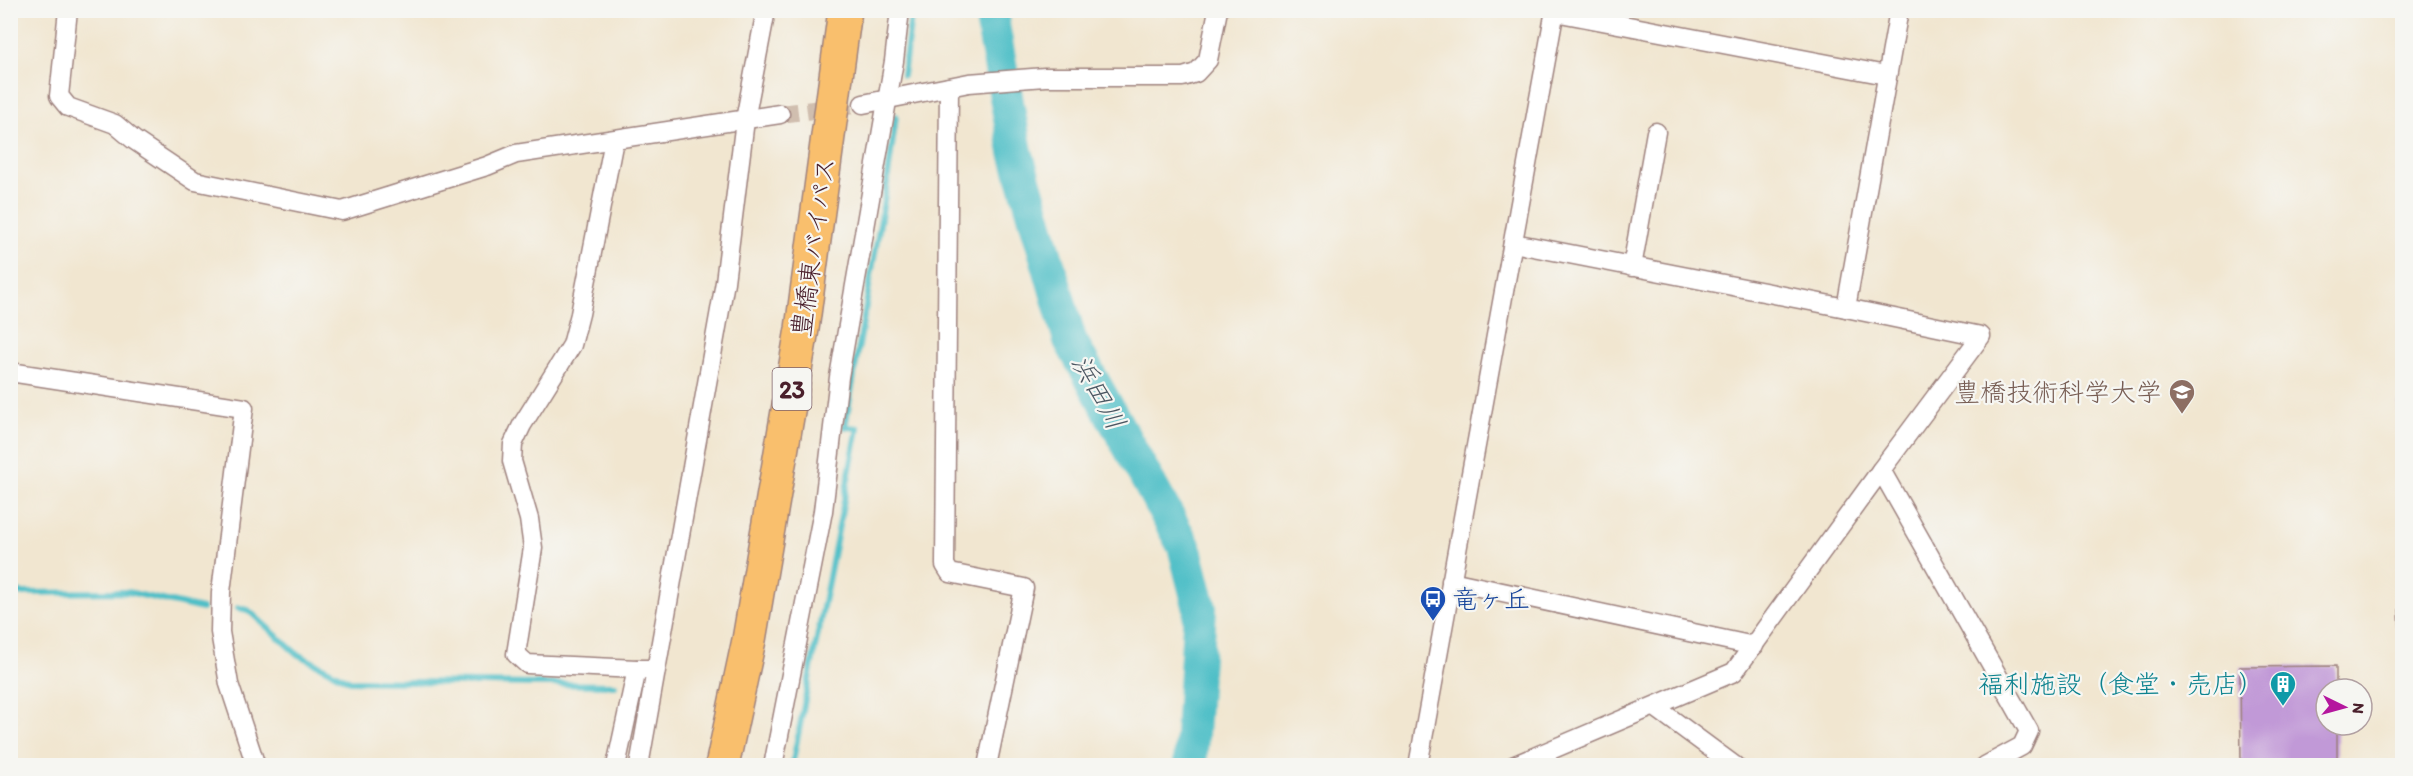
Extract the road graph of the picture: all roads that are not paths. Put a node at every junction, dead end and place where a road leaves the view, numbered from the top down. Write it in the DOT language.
graph roads {
  1 [pos="68,10"];
  2 [pos="766,10"];
  3 [pos="845,10"];
  4 [pos="900,10"];
  5 [pos="1218,10"];
  6 [pos="1899,10"];
  7 [pos="1555,11"];
  8 [pos="1886,75"];
  9 [pos="949,87"];
  10 [pos="887,100"];
  11 [pos="863,104"];
  12 [pos="780,114"];
  13 [pos="745,120"];
  14 [pos="1656,132"];
  15 [pos="614,140"];
  16 [pos="1513,243"];
  17 [pos="1632,267"];
  18 [pos="1846,308"];
  19 [pos="10,372"];
  20 [pos="1881,470"];
  21 [pos="1451,581"];
  22 [pos="1754,646"];
  23 [pos="657,668"];
  24 [pos="637,669"];
  25 [pos="1655,707"];
  26 [pos="256,765"];
  27 [pos="616,765"];
  28 [pos="639,765"];
  29 [pos="722,765"];
  30 [pos="773,765"];
  31 [pos="987,765"];
  32 [pos="1418,765"];
  33 [pos="1513,765"];
  34 [pos="1735,765"];
  35 [pos="1985,765"];
  1 -- 15 [label="street"];
  2 -- 13 [label="street"];
  3 -- 29 [label="highway, 豊橋東バイパス / 23"];
  4 -- 10 [label="street"];
  5 -- 9 [label="street"];
  6 -- 8 [label="street"];
  7 -- 8 [label="street"];
  7 -- 16 [label="street"];
  8 -- 18 [label="street"];
  9 -- 10 [label="street"];
  9 -- 31 [label="street"];
  10 -- 11 [label="street"];
  10 -- 30 [label="street"];
  12 -- 13 [label="street"];
  13 -- 15 [label="street"];
  13 -- 23 [label="street"];
  14 -- 17 [label="street"];
  15 -- 24 [label="street"];
  16 -- 17 [label="street"];
  16 -- 21 [label="street"];
  17 -- 18 [label="street"];
  18 -- 20 [label="street"];
  19 -- 26 [label="street"];
  20 -- 22 [label="street"];
  20 -- 35 [label="street"];
  21 -- 22 [label="street"];
  21 -- 32 [label="street"];
  22 -- 25 [label="street"];
  23 -- 24 [label="street"];
  23 -- 28 [label="street"];
  24 -- 27 [label="street"];
  25 -- 33 [label="street"];
  25 -- 34 [label="street"];
}
